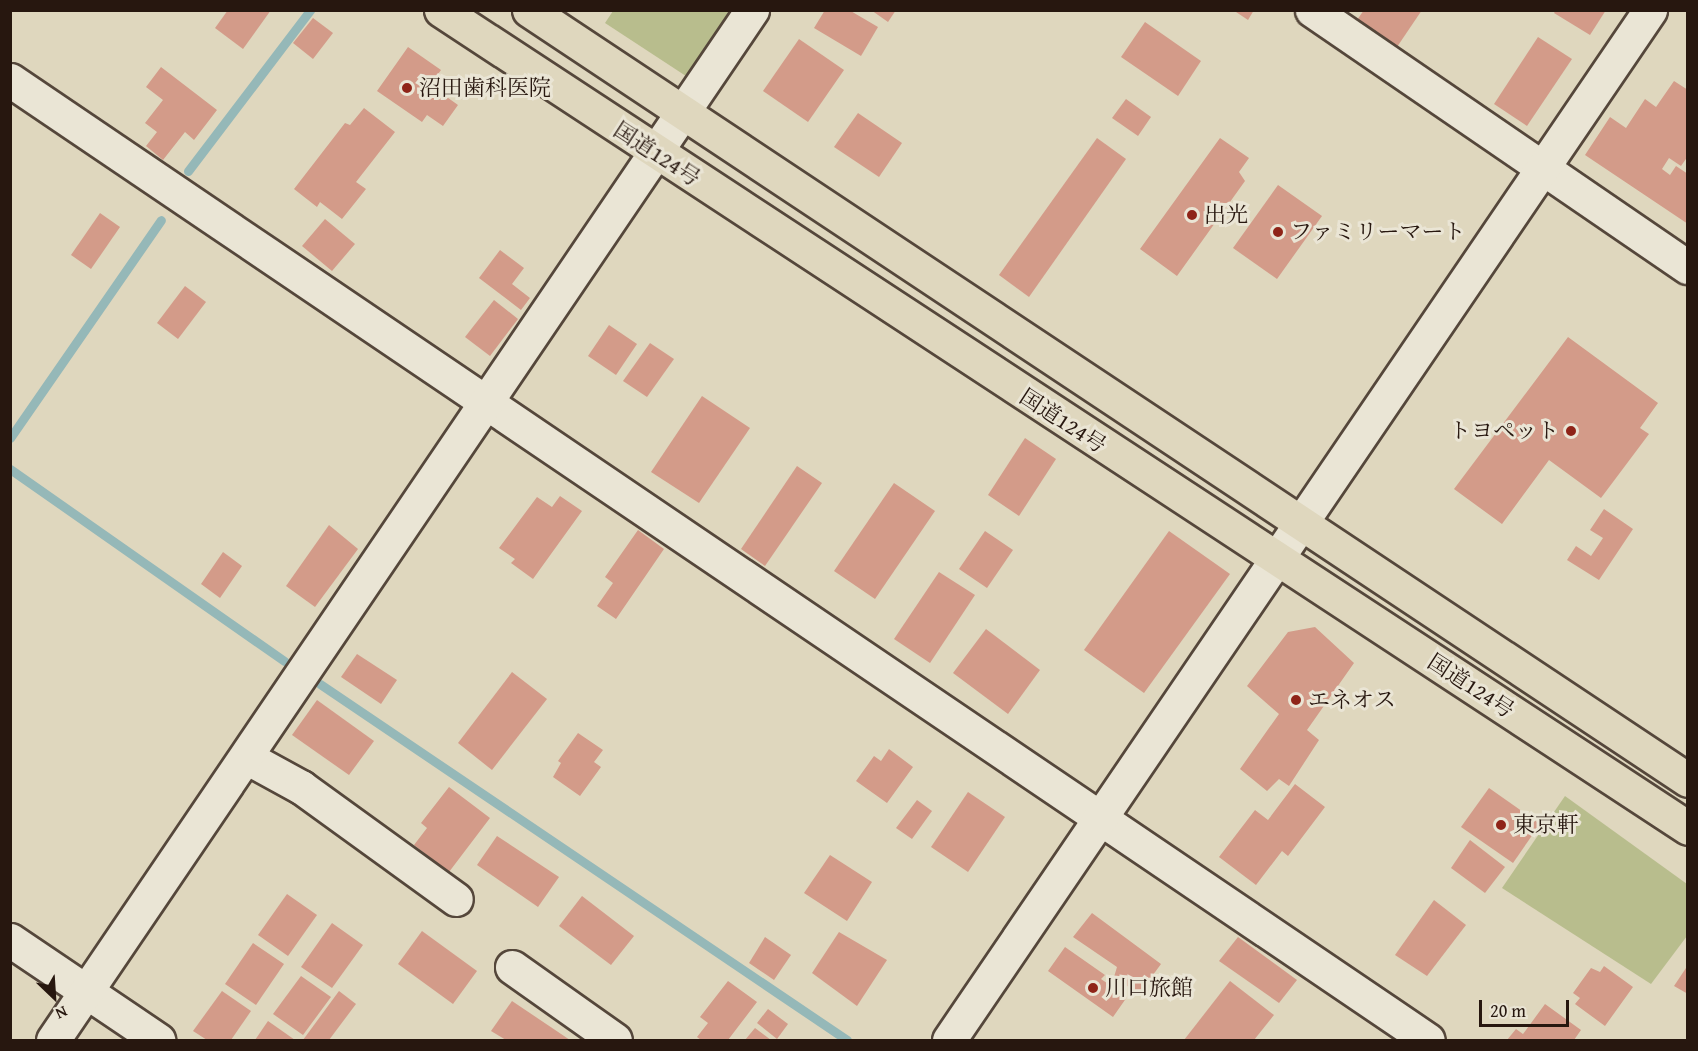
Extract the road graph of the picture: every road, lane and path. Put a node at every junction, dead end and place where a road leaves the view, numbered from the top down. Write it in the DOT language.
graph roads {
  1 [pos="441,10"];
  2 [pos="529,10"];
  3 [pos="752,10"];
  4 [pos="1312,10"];
  5 [pos="1650,10"];
  6 [pos="10,80"];
  7 [pos="681,112"];
  8 [pos="654,152"];
  9 [pos="1543,168"];
  10 [pos="1688,267"];
  11 [pos="488,402"];
  12 [pos="1301,523"];
  13 [pos="1276,560"];
  14 [pos="246,757"];
  15 [pos="1688,780"];
  16 [pos="1100,819"];
  17 [pos="1688,828"];
  18 [pos="456,899"];
  19 [pos="10,940"];
  20 [pos="512,967"];
  21 [pos="86,991"];
  22 [pos="53,1041"];
  23 [pos="158,1041"];
  24 [pos="615,1041"];
  25 [pos="949,1041"];
  26 [pos="1428,1041"];
  1 -- 8 [label="highway, 国道124号"];
  2 -- 7 [label="highway, 国道124号"];
  3 -- 7 [label="street"];
  4 -- 9 [label="street"];
  5 -- 9 [label="street"];
  6 -- 11 [label="street"];
  7 -- 8 [label="street"];
  7 -- 12 [label="highway, 国道124号"];
  8 -- 11 [label="street"];
  8 -- 13 [label="highway, 国道124号"];
  9 -- 10 [label="street"];
  9 -- 12 [label="street"];
  11 -- 14 [label="street"];
  11 -- 16 [label="street"];
  12 -- 13 [label="street"];
  12 -- 15 [label="highway, 国道124号"];
  13 -- 16 [label="street"];
  13 -- 17 [label="highway, 国道124号"];
  14 -- 18 [label="street"];
  14 -- 21 [label="street"];
  16 -- 25 [label="street"];
  16 -- 26 [label="street"];
  19 -- 21 [label="street"];
  20 -- 24 [label="street"];
  21 -- 22 [label="street"];
  21 -- 23 [label="street"];
}
